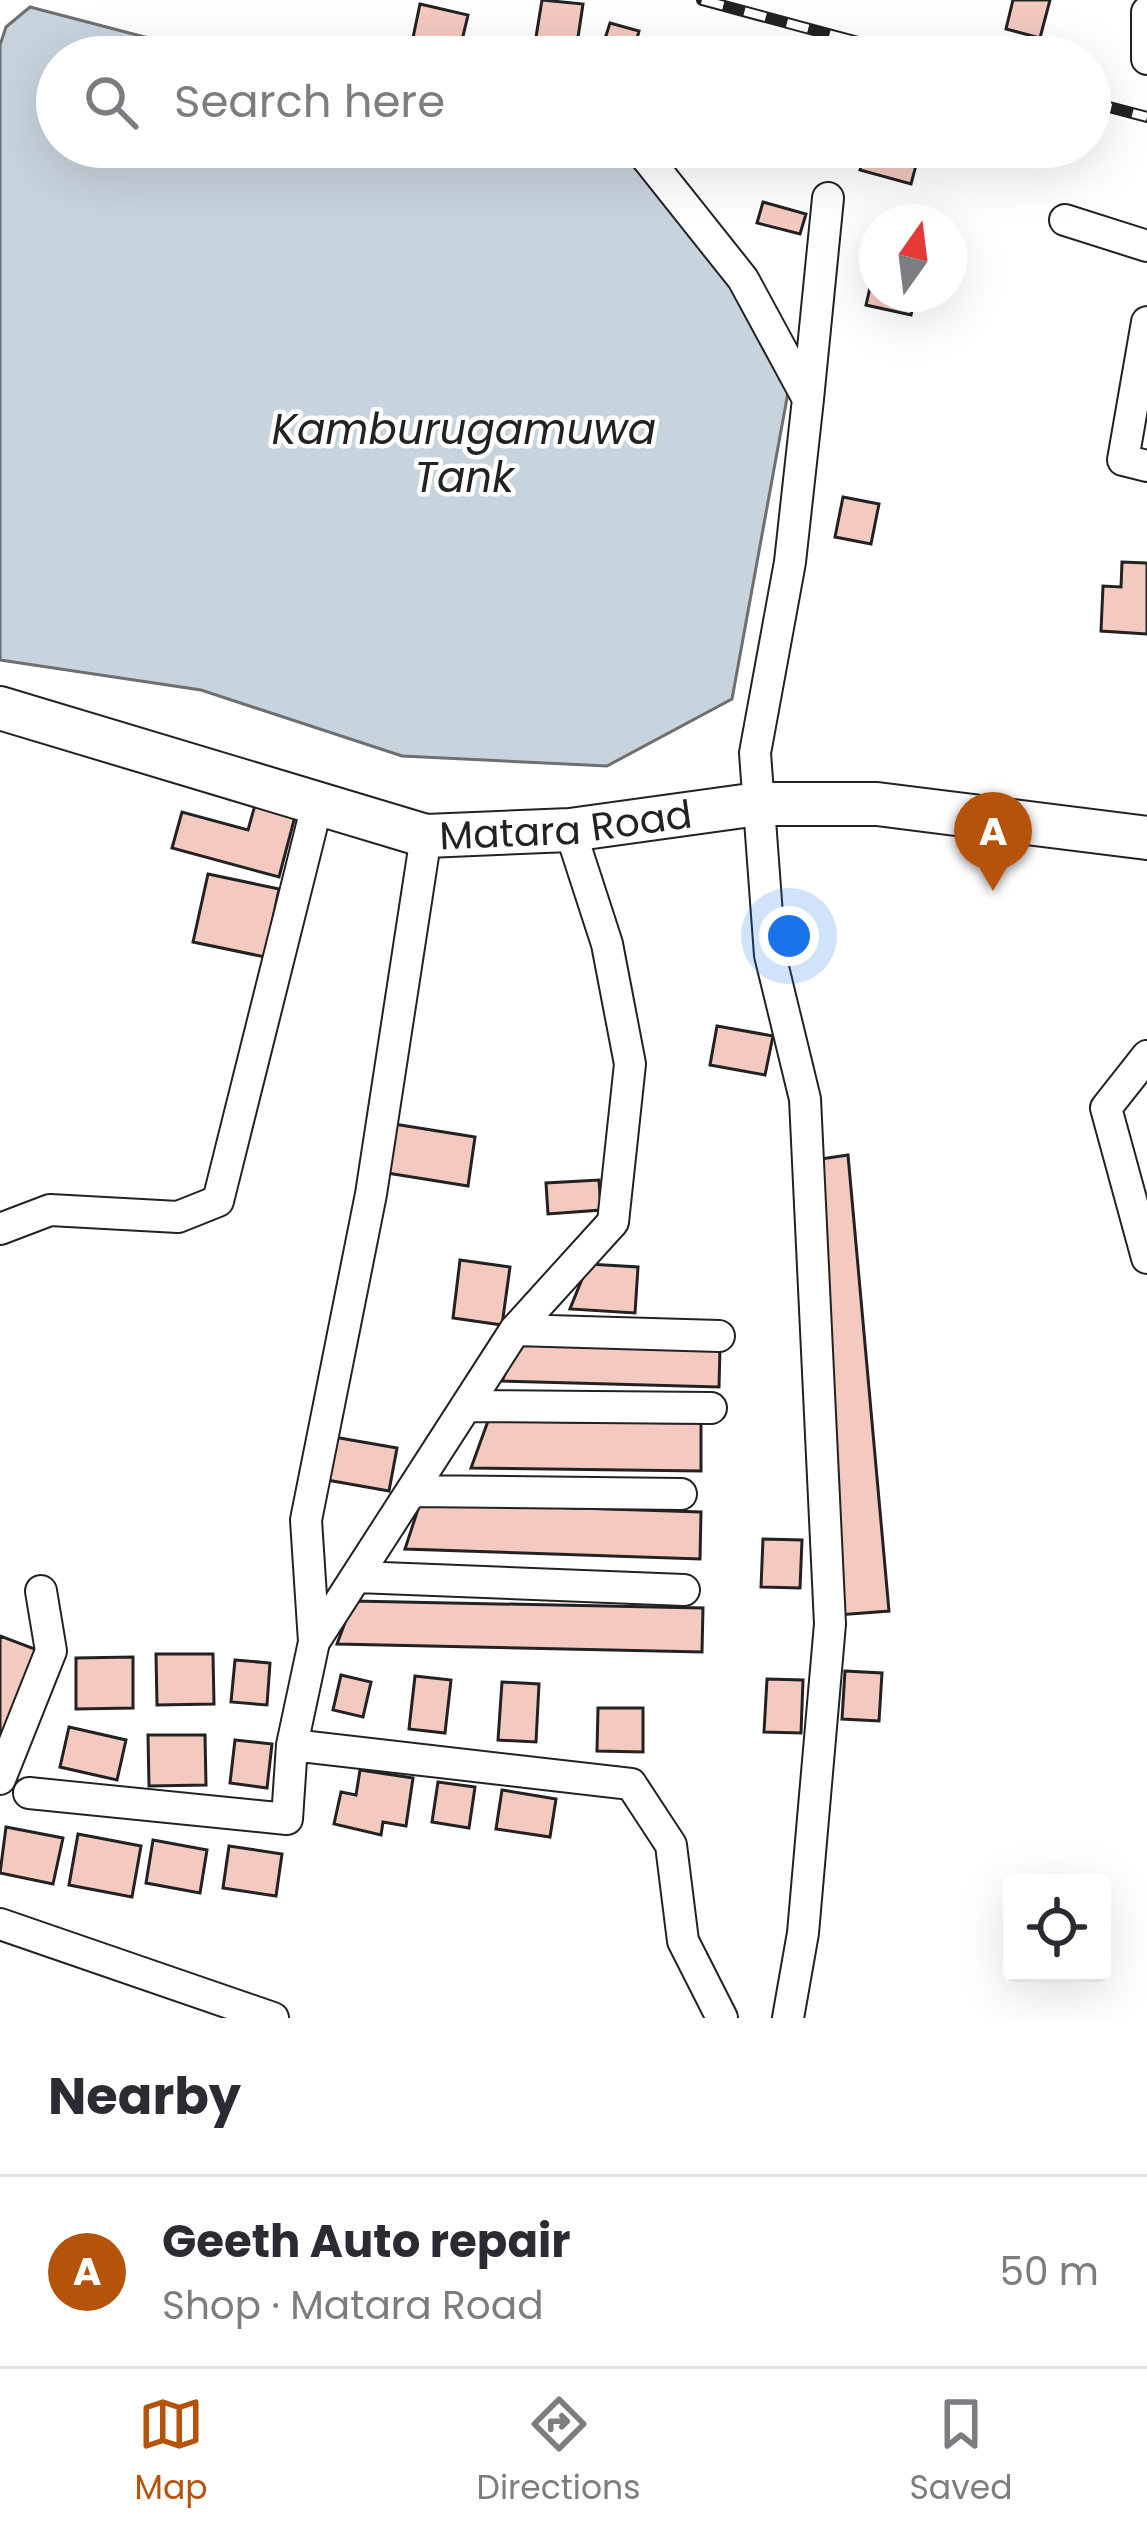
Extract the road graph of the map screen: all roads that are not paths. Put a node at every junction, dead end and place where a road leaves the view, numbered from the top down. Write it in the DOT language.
graph roads {
  1 [pos="1147,12"];
  2 [pos="1147,59"];
  3 [pos="655,168"];
  4 [pos="829,198"];
  5 [pos="1065,220"];
  6 [pos="1147,246"];
  7 [pos="1147,322"];
  8 [pos="808,399"];
  9 [pos="1147,466"];
  10 [pos="0,709"];
  11 [pos="318,801"];
  12 [pos="758,804"];
  13 [pos="570,830"];
  14 [pos="426,836"];
  15 [pos="1147,838"];
  16 [pos="1147,1056"];
  17 [pos="0,1229"];
  18 [pos="1147,1258"];
  19 [pos="515,1330"];
  20 [pos="719,1336"];
  21 [pos="466,1406"];
  22 [pos="711,1408"];
  23 [pos="412,1491"];
  24 [pos="681,1494"];
  25 [pos="358,1577"];
  26 [pos="41,1591"];
  27 [pos="684,1591"];
  28 [pos="314,1642"];
  29 [pos="292,1745"];
  30 [pos="0,1779"];
  31 [pos="29,1792"];
  32 [pos="0,1924"];
  33 [pos="273,2018"];
  34 [pos="722,2018"];
  35 [pos="788,2018"];
  1 -- 2 [label="street"];
  3 -- 8 [label="street"];
  4 -- 8 [label="street"];
  5 -- 6 [label="street"];
  7 -- 9 [label="street"];
  8 -- 12 [label="street"];
  10 -- 11 [label="highway, Matara Road"];
  11 -- 14 [label="highway, Matara Road"];
  11 -- 17 [label="street"];
  12 -- 13 [label="highway, Matara Road"];
  12 -- 15 [label="highway, Matara Road"];
  12 -- 35 [label="street"];
  13 -- 14 [label="highway, Matara Road"];
  13 -- 19 [label="street"];
  14 -- 28 [label="street"];
  16 -- 18 [label="street"];
  19 -- 20 [label="street"];
  19 -- 21 [label="street"];
  21 -- 22 [label="street"];
  21 -- 23 [label="street"];
  23 -- 24 [label="street"];
  23 -- 25 [label="street"];
  25 -- 27 [label="street"];
  25 -- 28 [label="street"];
  26 -- 30 [label="street"];
  28 -- 29 [label="street"];
  29 -- 31 [label="street"];
  29 -- 34 [label="street"];
  32 -- 33 [label="street"];
}
